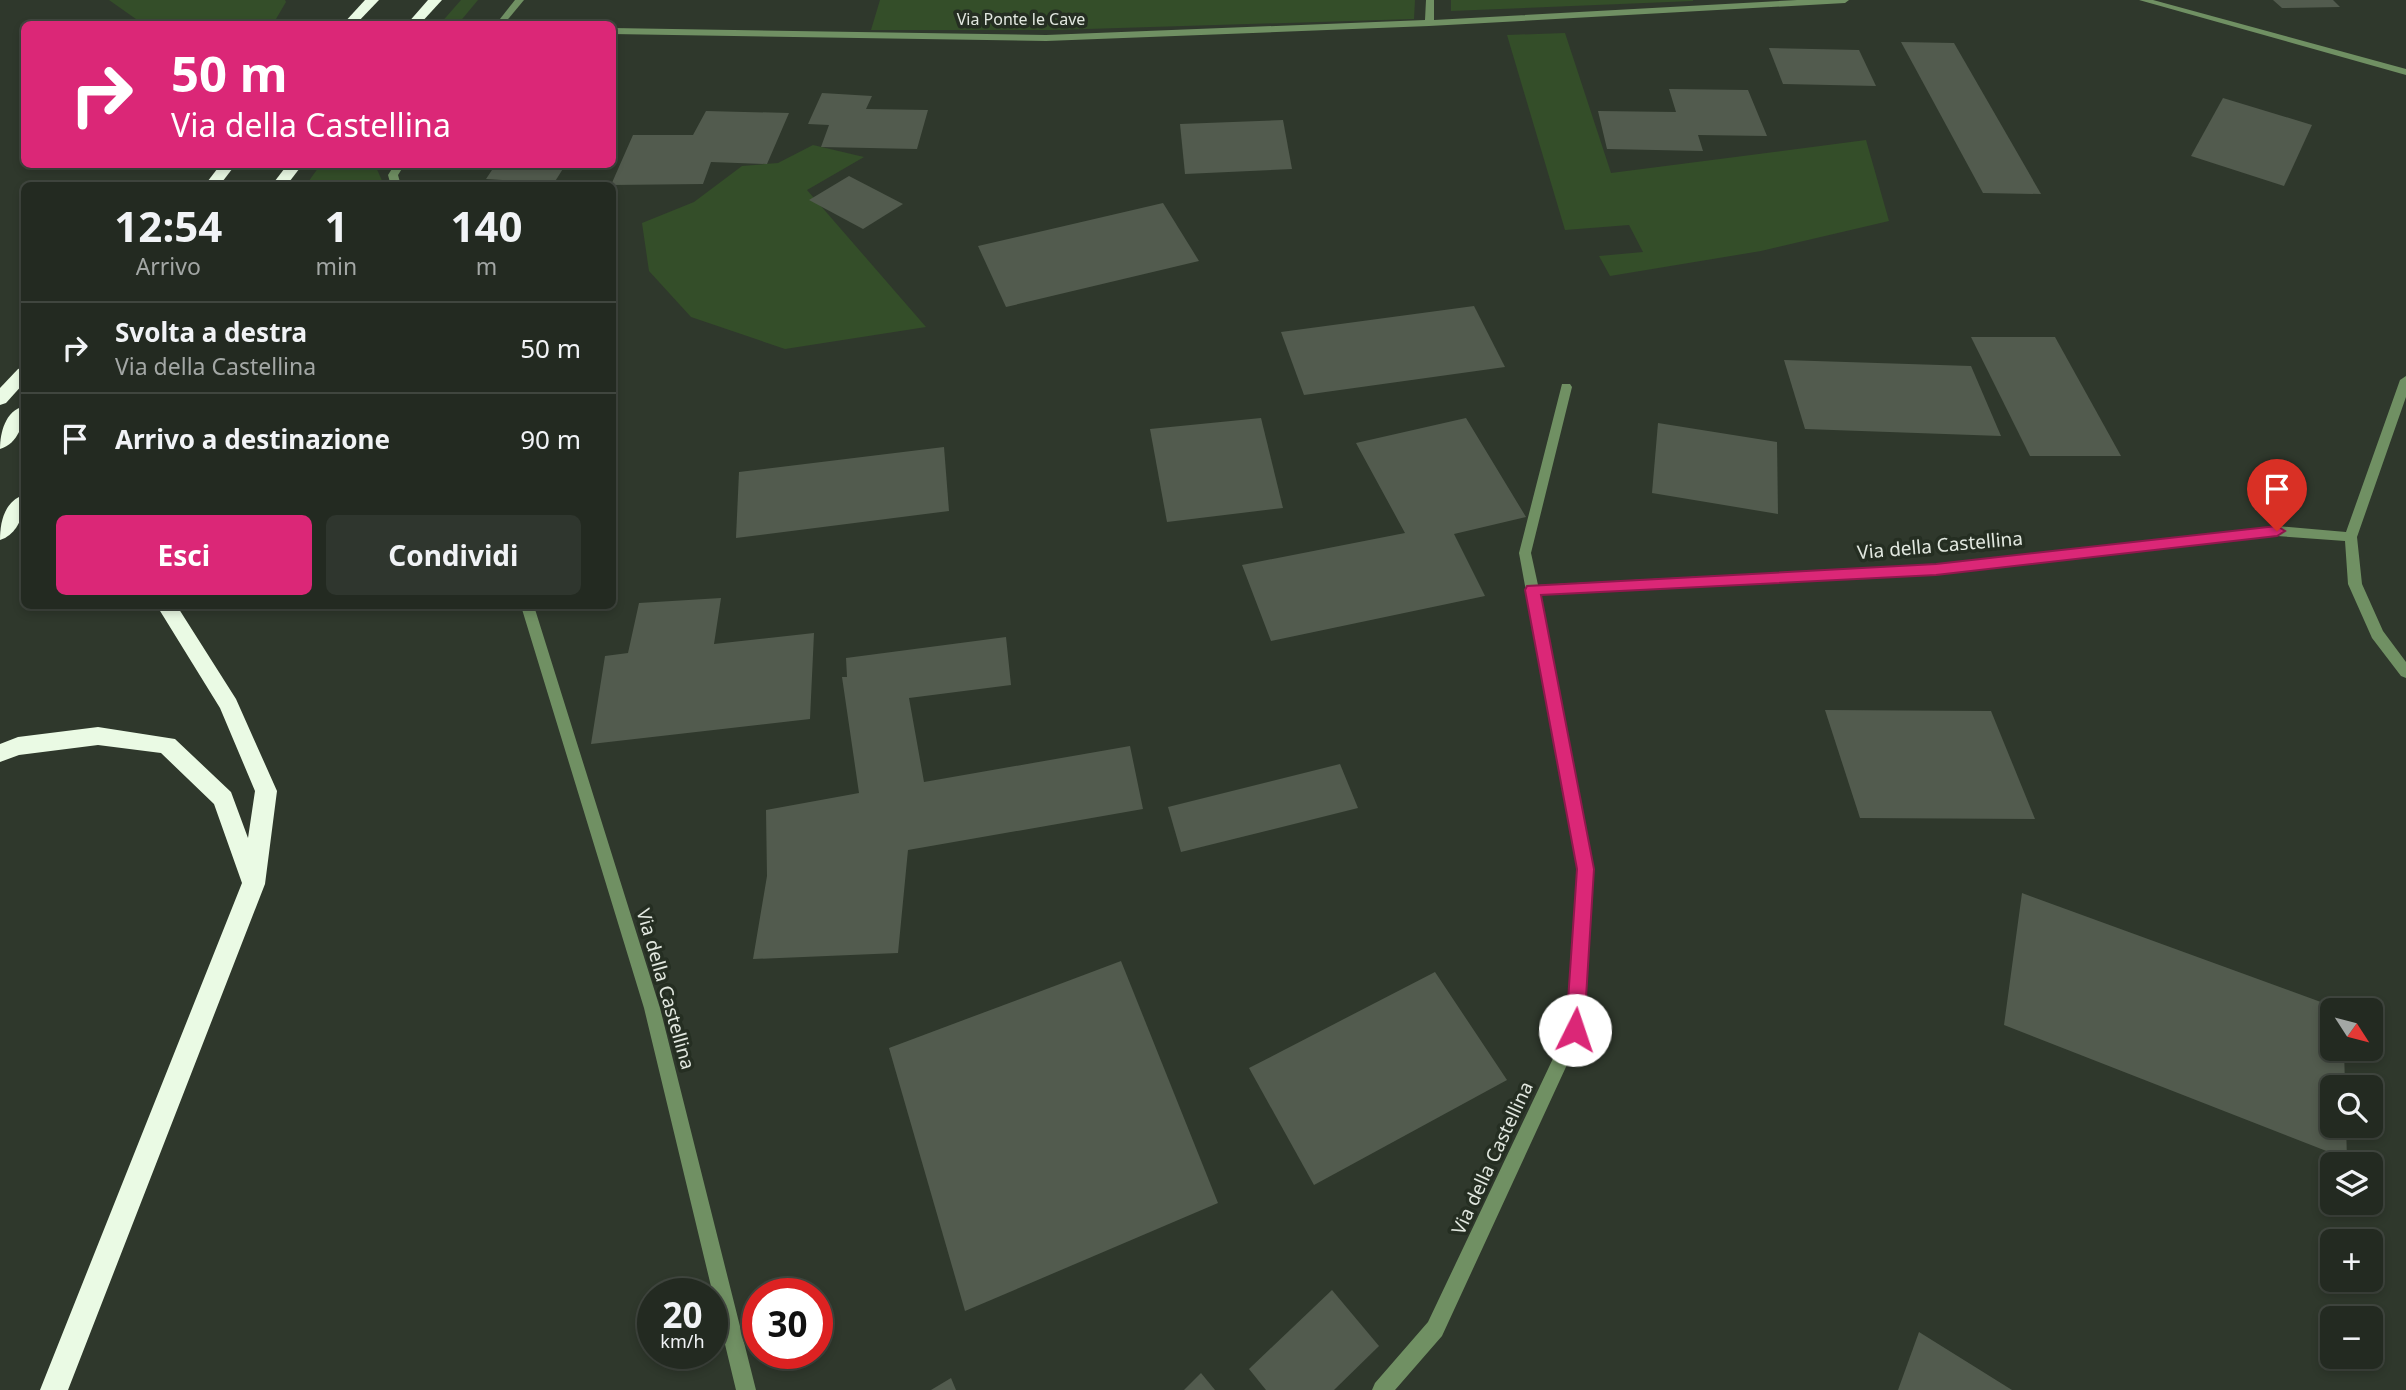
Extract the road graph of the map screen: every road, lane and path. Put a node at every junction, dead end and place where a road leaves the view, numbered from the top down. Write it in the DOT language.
graph roads {
  1 [pos="372,0"];
  2 [pos="435,0"];
  3 [pos="520,0"];
  4 [pos="1430,0"];
  5 [pos="1845,0"];
  6 [pos="2143,0"];
  7 [pos="352,21"];
  8 [pos="416,21"];
  9 [pos="502,21"];
  10 [pos="1429,23"];
  11 [pos="616,31"];
  12 [pos="2406,72"];
  13 [pos="226,168"];
  14 [pos="293,168"];
  15 [pos="214,182"];
  16 [pos="281,182"];
  17 [pos="21,376"];
  18 [pos="2406,380"];
  19 [pos="1566,387"];
  20 [pos="0,399"];
  21 [pos="21,416"];
  22 [pos="0,443"];
  23 [pos="21,506"];
  24 [pos="0,533"];
  25 [pos="2351,537"];
  26 [pos="1532,590"];
  27 [pos="169,609"];
  28 [pos="528,609"];
  29 [pos="2406,672"];
  30 [pos="0,753"];
  31 [pos="253,884"];
  32 [pos="54,1390"];
  33 [pos="746,1390"];
  34 [pos="1382,1390"];
  1 -- 7 [label="highway"];
  2 -- 8 [label="highway"];
  3 -- 9 [label="street"];
  4 -- 10 [label="street"];
  5 -- 10 [label="street, Via Ponte le Cave"];
  6 -- 12 [label="street"];
  10 -- 11 [label="street, Via Ponte le Cave"];
  13 -- 15 [label="highway"];
  14 -- 16 [label="highway"];
  17 -- 20 [label="highway"];
  18 -- 25 [label="street"];
  19 -- 26 [label="street, Via della Castellina"];
  21 -- 22 [label="highway"];
  23 -- 24 [label="highway"];
  25 -- 26 [label="street, Via della Castellina"];
  25 -- 29 [label="street"];
  26 -- 34 [label="street, Via della Castellina"];
  27 -- 31 [label="highway"];
  28 -- 33 [label="street, Via della Castellina"];
  30 -- 31 [label="highway"];
  31 -- 32 [label="highway"];
}
